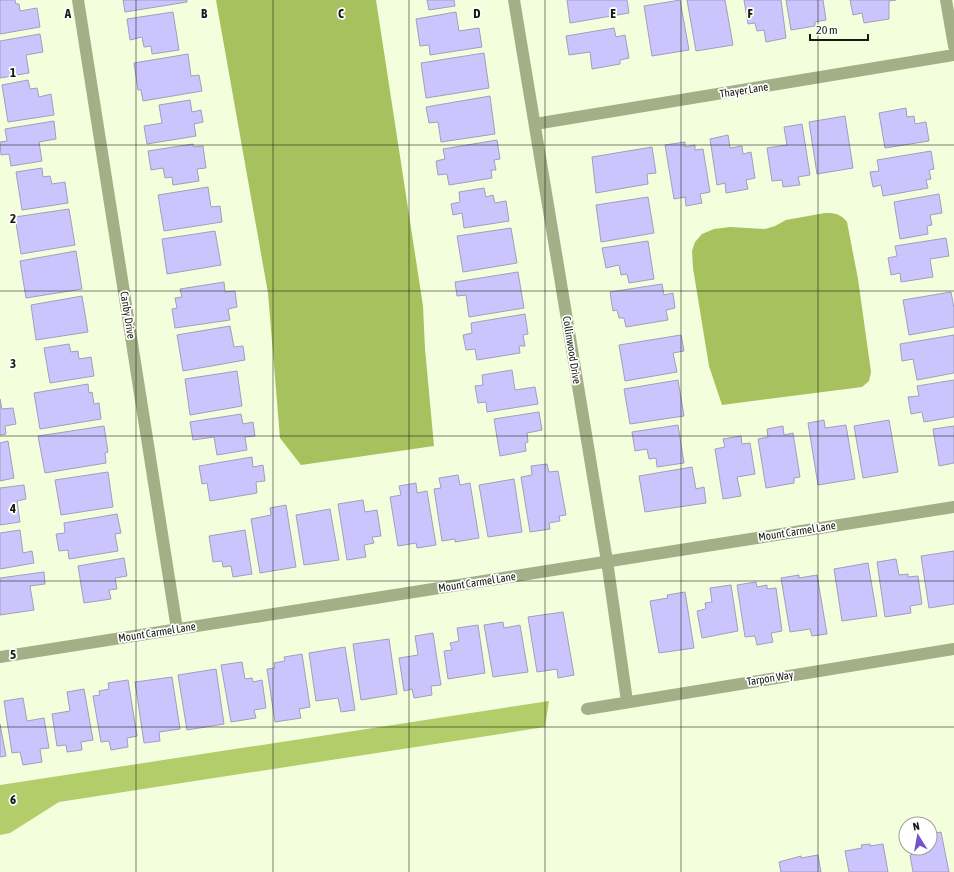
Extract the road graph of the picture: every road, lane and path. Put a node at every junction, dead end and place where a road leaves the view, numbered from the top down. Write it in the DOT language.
graph roads {
  1 [pos="78,0"];
  2 [pos="514,0"];
  3 [pos="946,0"];
  4 [pos="954,46"];
  5 [pos="954,55"];
  6 [pos="535,124"];
  7 [pos="954,507"];
  8 [pos="607,561"];
  9 [pos="177,629"];
  10 [pos="954,649"];
  11 [pos="0,657"];
  12 [pos="627,701"];
  13 [pos="587,709"];
  1 -- 9 [label="street, Canby Drive"];
  2 -- 6 [label="street, Collinwood Drive"];
  3 -- 4 [label="street"];
  5 -- 6 [label="street, Thayer Lane"];
  6 -- 8 [label="street, Collinwood Drive"];
  7 -- 8 [label="street, Mount Carmel Lane"];
  8 -- 9 [label="street, Mount Carmel Lane"];
  8 -- 12 [label="street, Collinwood Drive"];
  9 -- 11 [label="street, Mount Carmel Lane"];
  10 -- 12 [label="street, Tarpon Way"];
  12 -- 13 [label="street, Tarpon Way"];
}
